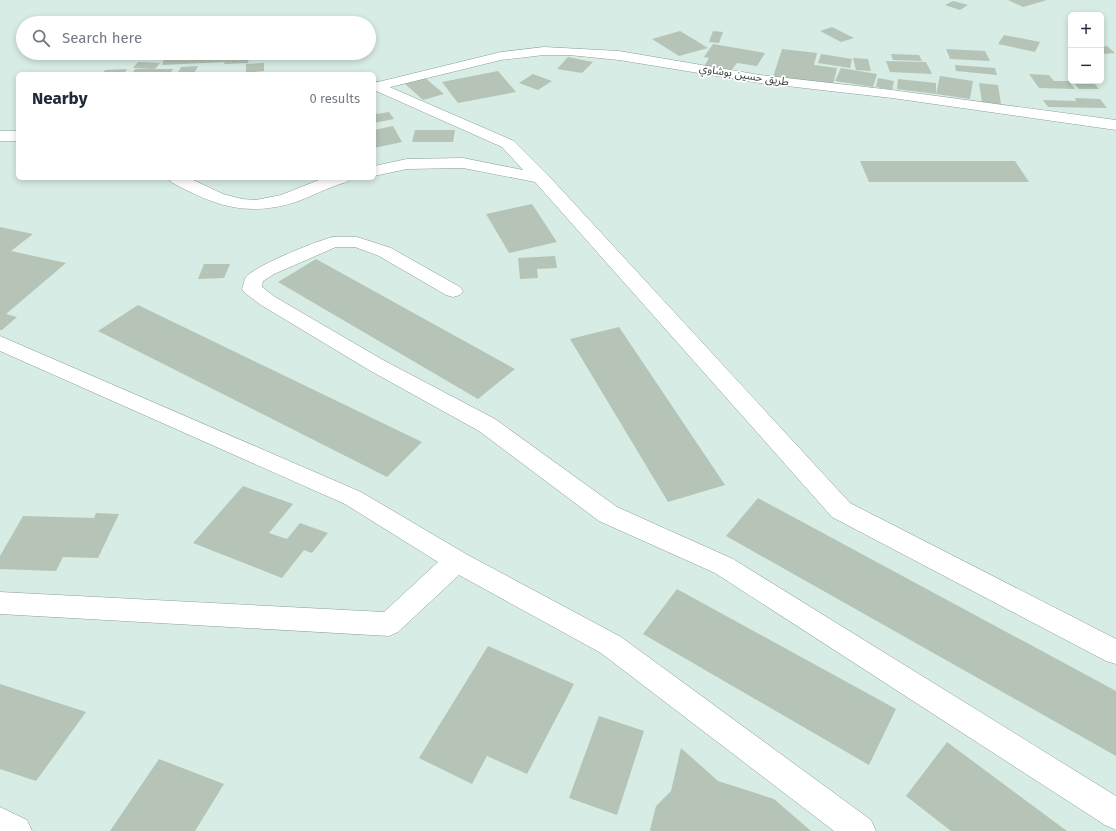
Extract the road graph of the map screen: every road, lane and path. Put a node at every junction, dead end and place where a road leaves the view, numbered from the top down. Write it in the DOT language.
graph roads {
  1 [pos="376,86"];
  2 [pos="1116,125"];
  3 [pos="0,136"];
  4 [pos="16,136"];
  5 [pos="376,171"];
  6 [pos="540,178"];
  7 [pos="181,180"];
  8 [pos="336,180"];
  9 [pos="453,291"];
  10 [pos="0,343"];
  11 [pos="457,561"];
  12 [pos="0,603"];
  13 [pos="1116,652"];
  14 [pos="1116,814"];
  15 [pos="0,823"];
  16 [pos="16,831"];
  17 [pos="860,831"];
  1 -- 2 [label="street, طريق حسين بوشاوي"];
  1 -- 6 [label="street"];
  3 -- 4 [label="street"];
  5 -- 6 [label="street"];
  6 -- 13 [label="street"];
  7 -- 8 [label="street"];
  9 -- 14 [label="street"];
  10 -- 11 [label="street"];
  11 -- 12 [label="street"];
  11 -- 17 [label="street"];
  15 -- 16 [label="street"];
}
